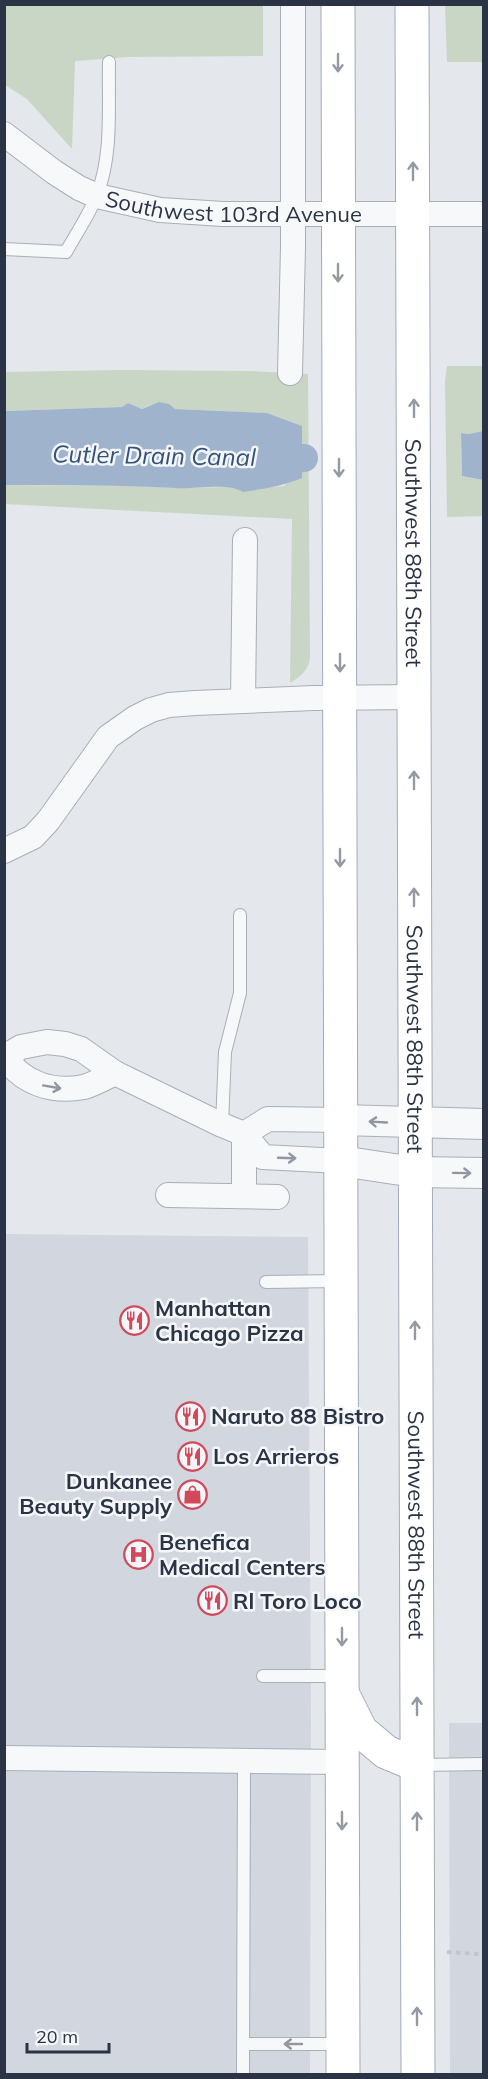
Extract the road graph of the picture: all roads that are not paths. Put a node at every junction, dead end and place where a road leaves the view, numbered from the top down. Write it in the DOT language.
graph roads {
  1 [pos="293,4"];
  2 [pos="338,4"];
  3 [pos="412,4"];
  4 [pos="109,62"];
  5 [pos="4,134"];
  6 [pos="97,196"];
  7 [pos="414,214"];
  8 [pos="483,214"];
  9 [pos="293,215"];
  10 [pos="338,215"];
  11 [pos="4,249"];
  12 [pos="290,373"];
  13 [pos="244,540"];
  14 [pos="414,697"];
  15 [pos="340,698"];
  16 [pos="243,701"];
  17 [pos="4,851"];
  18 [pos="240,915"];
  19 [pos="5,1057"];
  20 [pos="115,1073"];
  21 [pos="341,1120"];
  22 [pos="414,1123"];
  23 [pos="483,1124"];
  24 [pos="233,1129"];
  25 [pos="341,1161"];
  26 [pos="414,1172"];
  27 [pos="483,1173"];
  28 [pos="168,1195"];
  29 [pos="244,1196"];
  30 [pos="278,1197"];
  31 [pos="341,1281"];
  32 [pos="266,1282"];
  33 [pos="264,1676"];
  34 [pos="342,1684"];
  35 [pos="4,1758"];
  36 [pos="342,1762"];
  37 [pos="244,1763"];
  38 [pos="483,1764"];
  39 [pos="417,1765"];
  40 [pos="243,2044"];
  41 [pos="343,2059"];
  42 [pos="243,2074"];
  43 [pos="418,2074"];
  1 -- 9 [label="street"];
  2 -- 10 [label="main road, one-way"];
  7 -- 3 [label="main road, Southwest 88th Street, one-way"];
  4 -- 6 [label="lane"];
  5 -- 6 [label="street, Southwest 103rd Avenue"];
  6 -- 9 [label="street, Southwest 103rd Avenue"];
  6 -- 11 [label="lane"];
  7 -- 8 [label="street, Southwest 103rd Avenue"];
  7 -- 10 [label="street, Southwest 103rd Avenue"];
  14 -- 7 [label="main road, Southwest 88th Street, one-way"];
  9 -- 10 [label="street, Southwest 103rd Avenue"];
  9 -- 12 [label="street"];
  10 -- 15 [label="main road, one-way"];
  13 -- 16 [label="street"];
  14 -- 15 [label="street"];
  22 -- 14 [label="main road, Southwest 88th Street, one-way"];
  15 -- 16 [label="street"];
  15 -- 21 [label="main road, one-way"];
  16 -- 17 [label="street"];
  18 -- 24 [label="lane"];
  19 -- 20 [label="street"];
  19 -- 20 [label="street, one-way"];
  20 -- 24 [label="street"];
  22 -- 21 [label="street, one-way"];
  21 -- 24 [label="street"];
  21 -- 25 [label="main road"];
  22 -- 23 [label="street"];
  22 -- 26 [label="main road, Southwest 88th Street"];
  24 -- 25 [label="street, one-way"];
  24 -- 29 [label="street"];
  25 -- 26 [label="street"];
  25 -- 31 [label="main road"];
  26 -- 27 [label="street, one-way"];
  39 -- 26 [label="main road, Southwest 88th Street, one-way"];
  28 -- 29 [label="street"];
  29 -- 30 [label="street"];
  31 -- 32 [label="lane"];
  31 -- 34 [label="main road, one-way"];
  33 -- 34 [label="lane"];
  34 -- 36 [label="main road"];
  34 -- 39 [label="main road"];
  35 -- 37 [label="street"];
  36 -- 37 [label="street"];
  36 -- 41 [label="main road, one-way"];
  37 -- 40 [label="lane"];
  38 -- 39 [label="lane"];
  43 -- 39 [label="main road, Southwest 88th Street, one-way"];
  41 -- 40 [label="lane, one-way"];
  40 -- 42 [label="lane"];
}
